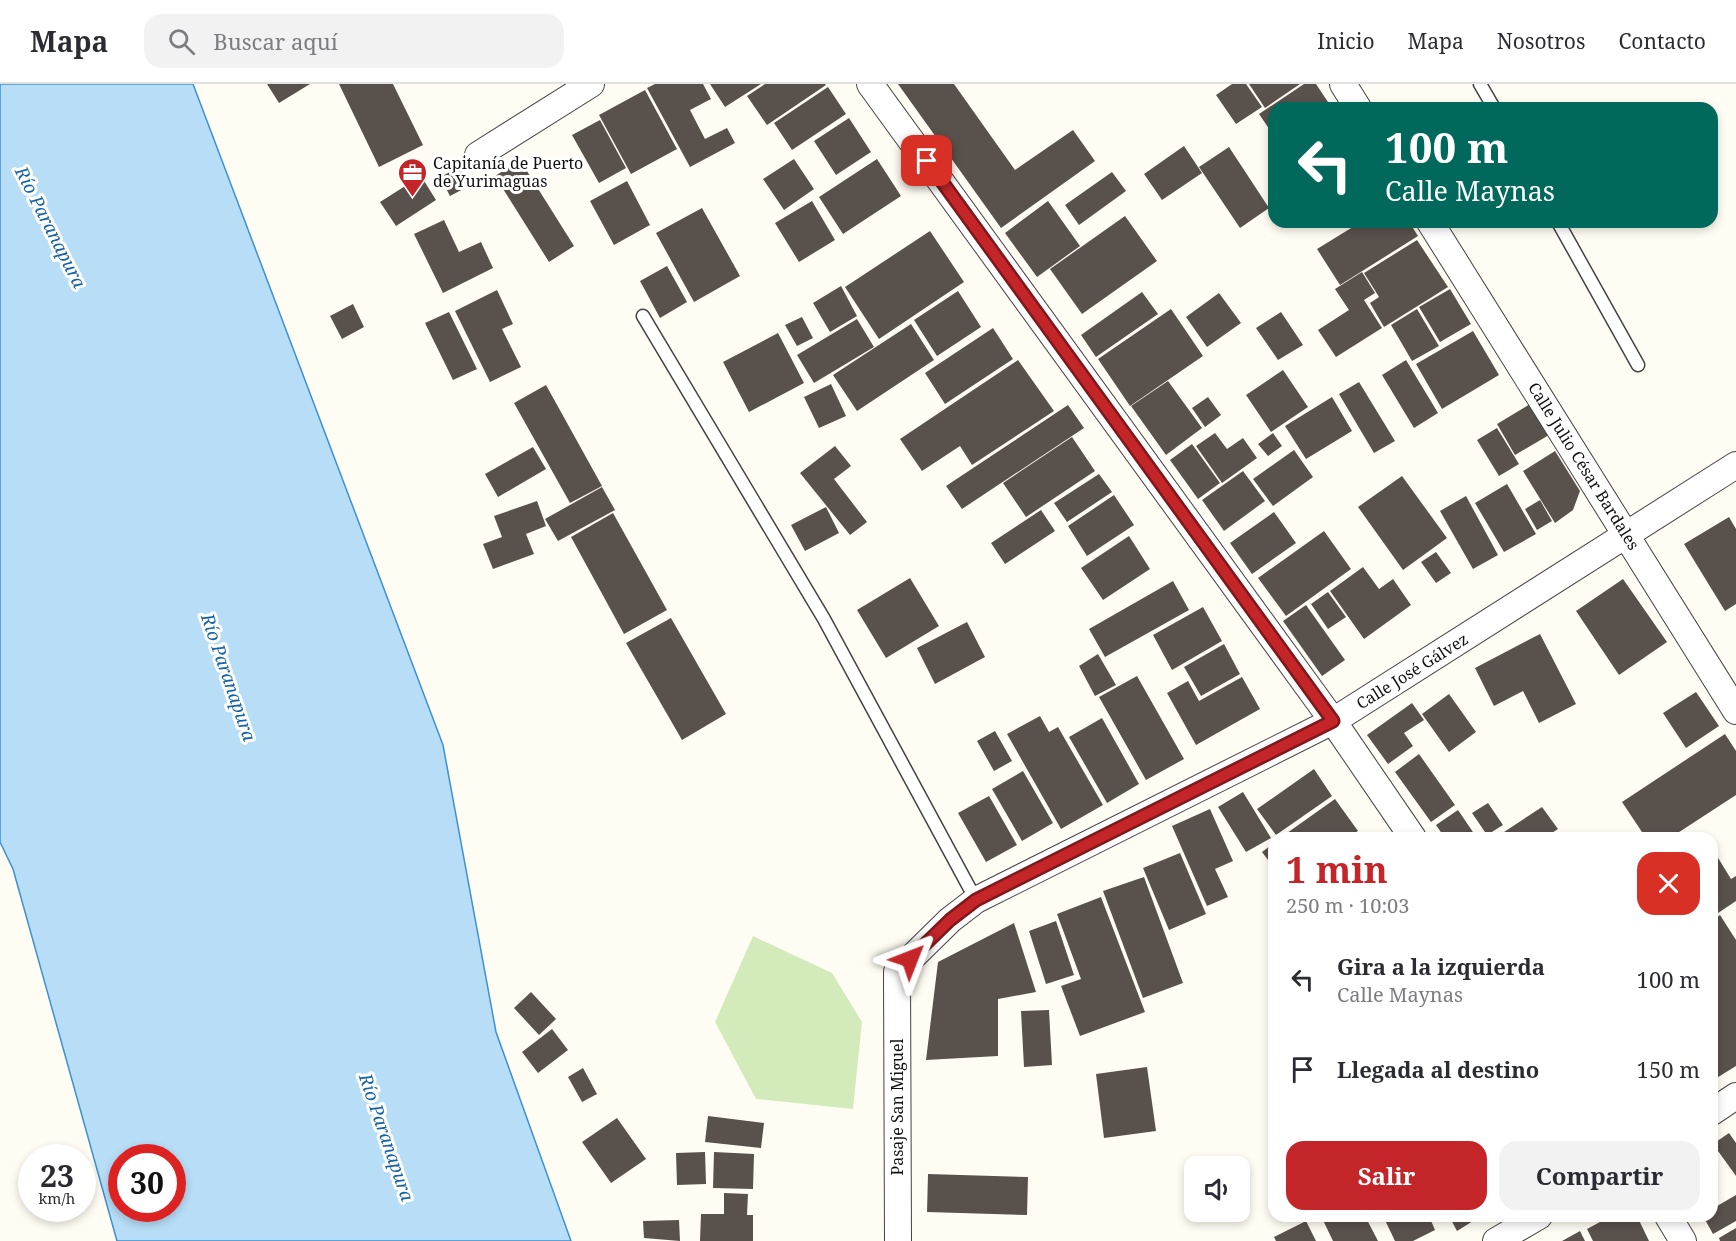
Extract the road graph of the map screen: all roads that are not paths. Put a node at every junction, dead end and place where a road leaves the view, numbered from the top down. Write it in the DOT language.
graph roads {
  1 [pos="591,84"];
  2 [pos="870,84"];
  3 [pos="1343,84"];
  4 [pos="1479,84"];
  5 [pos="1354,102"];
  6 [pos="1490,102"];
  7 [pos="478,155"];
  8 [pos="1434,228"];
  9 [pos="1561,228"];
  10 [pos="643,316"];
  11 [pos="1638,365"];
  12 [pos="1736,465"];
  13 [pos="1628,534"];
  14 [pos="1736,711"];
  15 [pos="1333,721"];
  16 [pos="1409,832"];
  17 [pos="976,900"];
  18 [pos="897,972"];
  19 [pos="1736,1096"];
  20 [pos="1718,1108"];
  21 [pos="1529,1222"];
  22 [pos="1672,1222"];
  23 [pos="898,1241"];
  24 [pos="1496,1241"];
  25 [pos="1683,1241"];
  1 -- 7 [label="street"];
  2 -- 15 [label="street"];
  3 -- 5 [label="street"];
  4 -- 6 [label="lane"];
  8 -- 13 [label="street, Calle Julio César Bardales"];
  9 -- 11 [label="lane"];
  10 -- 17 [label="lane"];
  12 -- 13 [label="street, Calle José Gálvez"];
  13 -- 14 [label="street, Calle Julio César Bardales"];
  13 -- 15 [label="street, Calle José Gálvez"];
  15 -- 16 [label="street"];
  15 -- 17 [label="street, Calle José Gálvez"];
  17 -- 18 [label="street, Calle José Gálvez"];
  18 -- 23 [label="street, Pasaje San Miguel"];
  19 -- 20 [label="street"];
  21 -- 24 [label="street"];
  22 -- 25 [label="street"];
}
